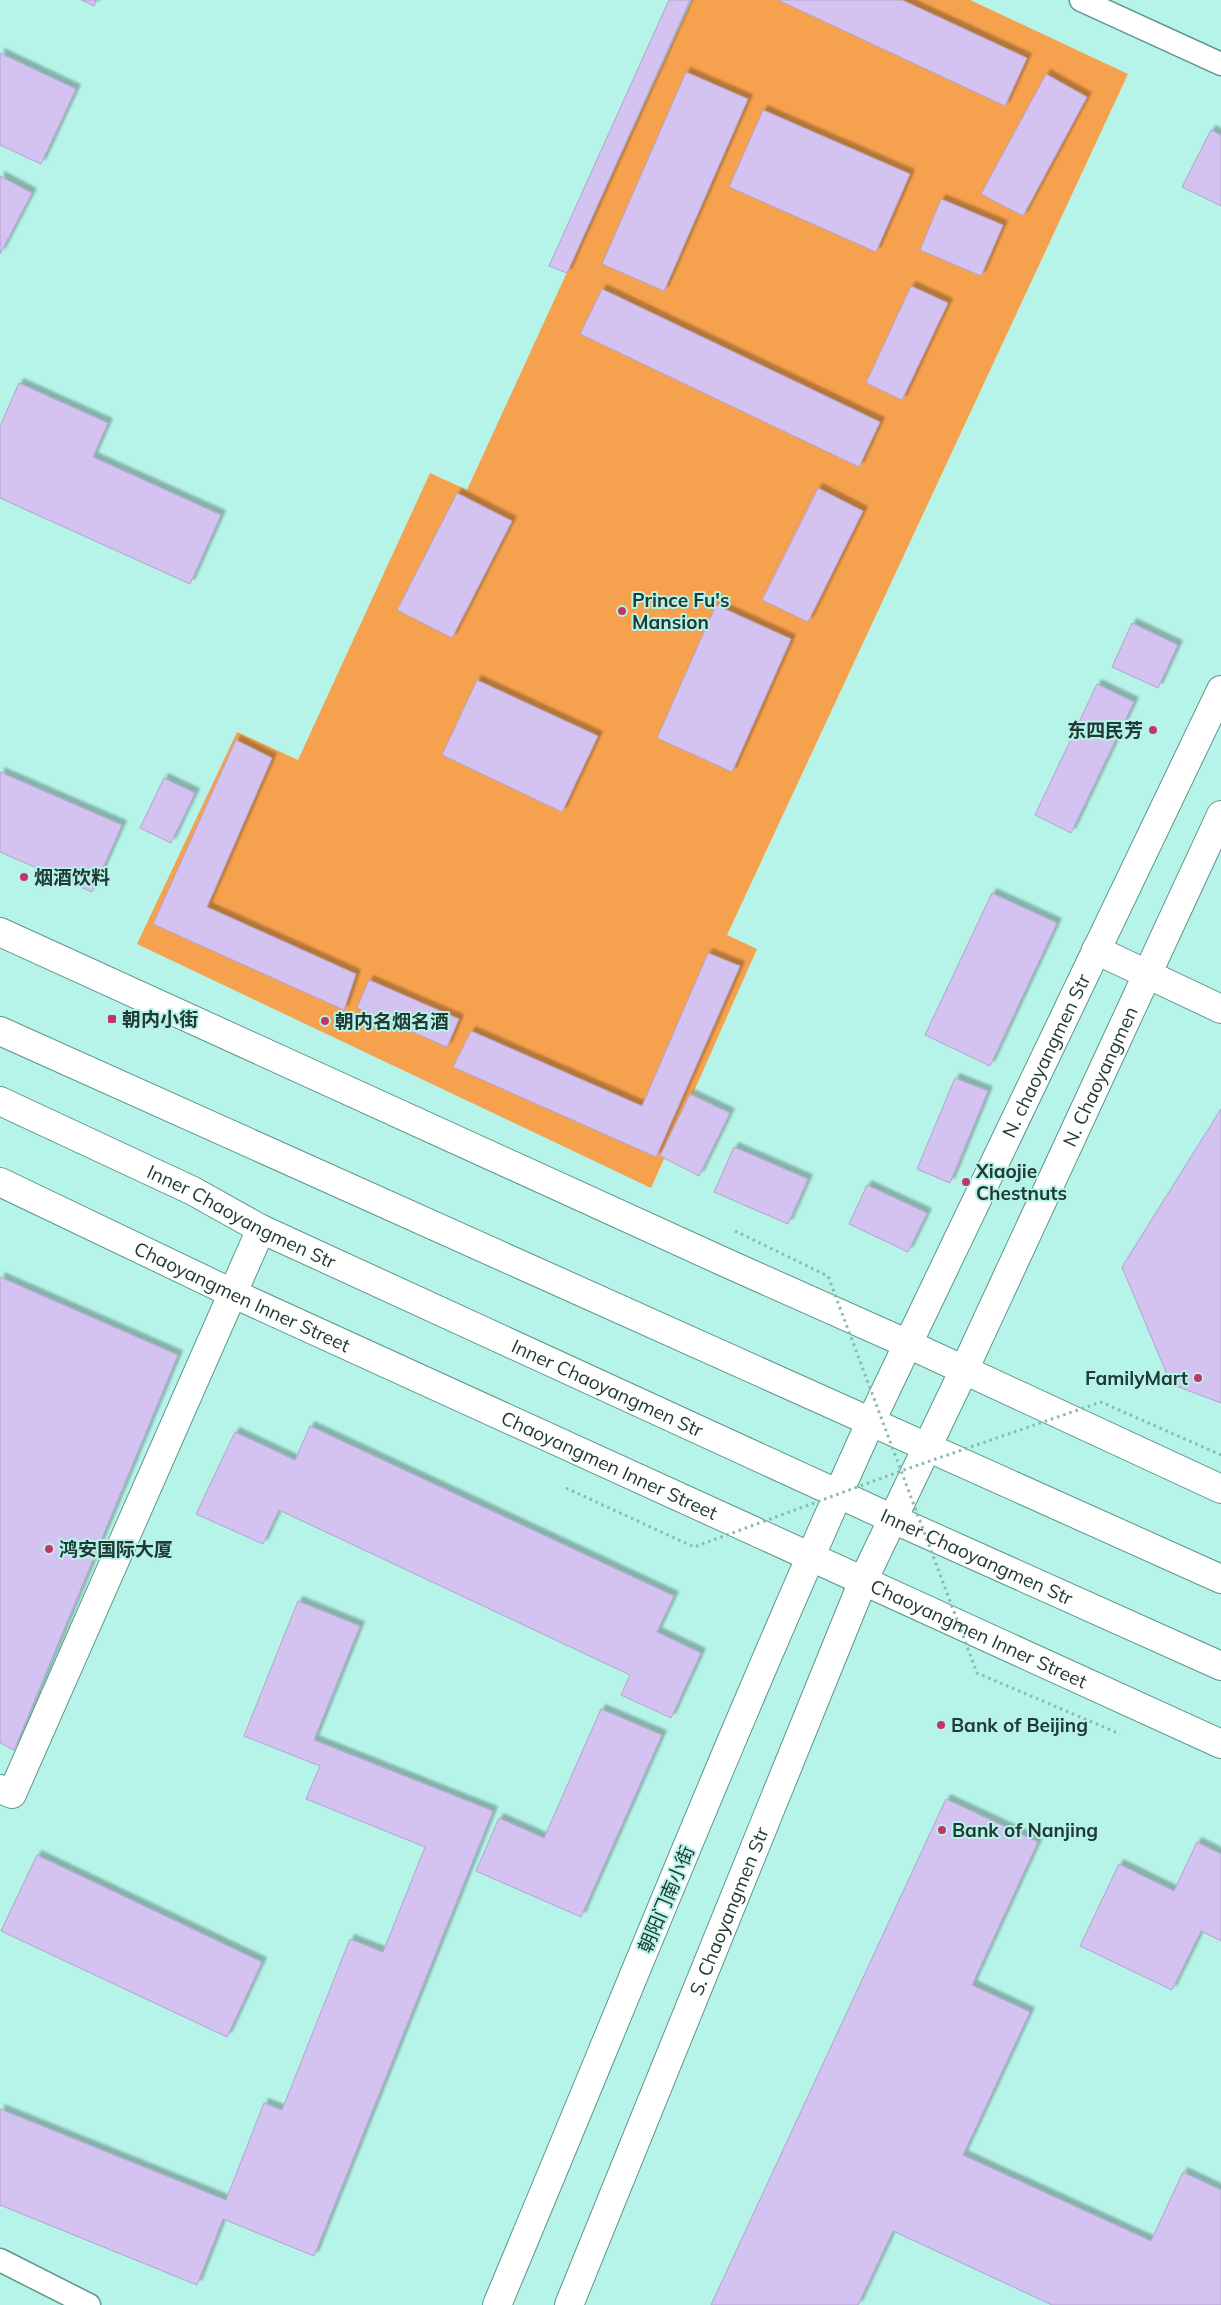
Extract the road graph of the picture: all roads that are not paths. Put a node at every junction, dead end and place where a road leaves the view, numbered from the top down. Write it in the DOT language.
graph roads {
  1 [pos="1081,0"];
  2 [pos="1221,64"];
  3 [pos="1221,690"];
  4 [pos="1221,815"];
  5 [pos="0,932"];
  6 [pos="1096,950"];
  7 [pos="1145,975"];
  8 [pos="1221,1010"];
  9 [pos="0,1031"];
  10 [pos="0,1101"];
  11 [pos="0,1182"];
  12 [pos="261,1229"];
  13 [pos="232,1293"];
  14 [pos="908,1344"];
  15 [pos="964,1370"];
  16 [pos="871,1421"];
  17 [pos="927,1447"];
  18 [pos="1221,1489"];
  19 [pos="838,1493"];
  20 [pos="893,1519"];
  21 [pos="811,1556"];
  22 [pos="1221,1579"];
  23 [pos="863,1581"];
  24 [pos="1221,1666"];
  25 [pos="1221,1744"];
  26 [pos="0,1789"];
  27 [pos="0,2260"];
  28 [pos="89,2305"];
  29 [pos="497,2305"];
  30 [pos="568,2305"];
  1 -- 2 [label="lane"];
  3 -- 6 [label="main road, N. chaoyangmen Str"];
  4 -- 7 [label="main road, N. Chaoyangmen"];
  5 -- 14 [label="main road"];
  6 -- 7 [label="main road"];
  6 -- 14 [label="main road, N. chaoyangmen Str"];
  7 -- 8 [label="main road"];
  7 -- 15 [label="main road, N. Chaoyangmen"];
  9 -- 16 [label="main road"];
  10 -- 12 [label="main road, Inner Chaoyangmen Str"];
  11 -- 13 [label="main road, Chaoyangmen Inner Street"];
  12 -- 13 [label="main road"];
  12 -- 19 [label="main road, Inner Chaoyangmen Str"];
  13 -- 21 [label="main road, Chaoyangmen Inner Street"];
  13 -- 26 [label="main road"];
  14 -- 15 [label="main road"];
  14 -- 16 [label="main road, N. chaoyangmen Str"];
  15 -- 17 [label="main road, N. Chaoyangmen"];
  15 -- 18 [label="main road"];
  16 -- 17 [label="main road"];
  16 -- 19 [label="main road, N. chaoyangmen Str"];
  17 -- 20 [label="main road, N. Chaoyangmen"];
  17 -- 22 [label="main road"];
  19 -- 20 [label="main road, Inner Chaoyangmen Str"];
  19 -- 21 [label="main road, 朝阳门南小街"];
  20 -- 23 [label="main road, S. Chaoyangmen Str"];
  20 -- 24 [label="main road, Inner Chaoyangmen Str"];
  21 -- 23 [label="main road, Chaoyangmen Inner Street"];
  21 -- 29 [label="main road, 朝阳门南小街"];
  23 -- 25 [label="main road, Chaoyangmen Inner Street"];
  23 -- 30 [label="main road, S. Chaoyangmen Str"];
  27 -- 28 [label="lane"];
}
